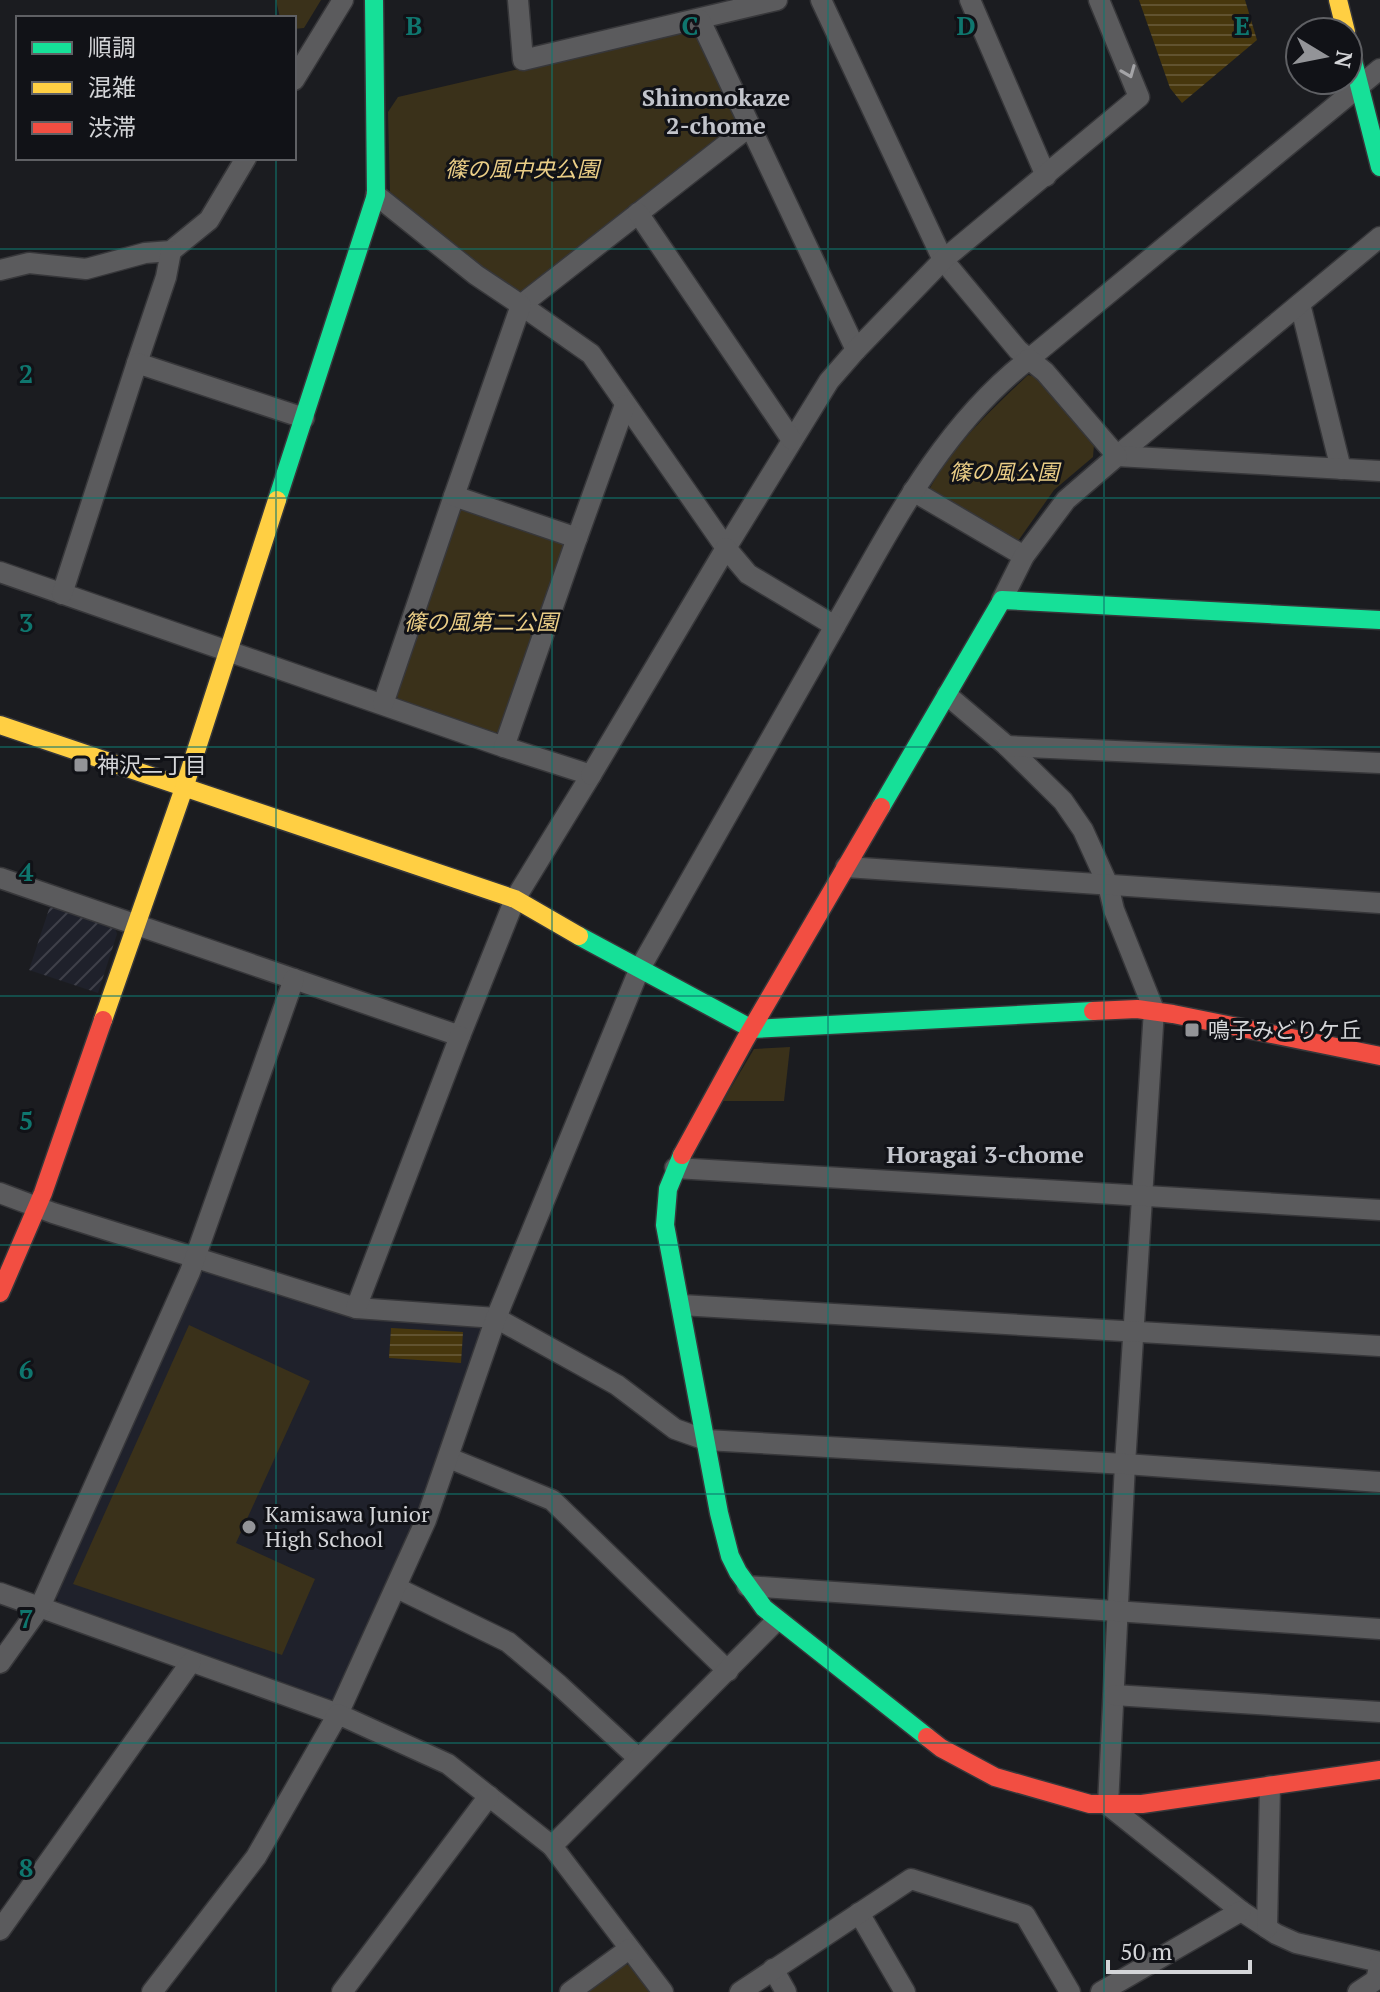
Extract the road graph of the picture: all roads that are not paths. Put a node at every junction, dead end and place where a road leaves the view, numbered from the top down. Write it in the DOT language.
graph roads {
  1 [pos="343,0"];
  2 [pos="374,0"];
  3 [pos="518,0"];
  4 [pos="777,0"];
  5 [pos="821,0"];
  6 [pos="970,0"];
  7 [pos="1099,0"];
  8 [pos="700,20"];
  9 [pos="296,77"];
  10 [pos="1346,96"];
  11 [pos="1363,96"];
  12 [pos="750,126"];
  13 [pos="245,160"];
  14 [pos="1380,167"];
  15 [pos="1046,176"];
  16 [pos="376,195"];
  17 [pos="638,213"];
  18 [pos="1380,237"];
  19 [pos="171,251"];
  20 [pos="943,260"];
  21 [pos="0,270"];
  22 [pos="1300,304"];
  23 [pos="521,305"];
  24 [pos="856,350"];
  25 [pos="1029,359"];
  26 [pos="137,363"];
  27 [pos="625,405"];
  28 [pos="304,418"];
  29 [pos="792,440"];
  30 [pos="1117,456"];
  31 [pos="1341,469"];
  32 [pos="1380,471"];
  33 [pos="913,491"];
  34 [pos="454,496"];
  35 [pos="577,538"];
  36 [pos="726,548"];
  37 [pos="1024,556"];
  38 [pos="0,572"];
  39 [pos="62,594"];
  40 [pos="1002,600"];
  41 [pos="1380,620"];
  42 [pos="835,626"];
  43 [pos="228,652"];
  44 [pos="947,695"];
  45 [pos="383,704"];
  46 [pos="0,725"];
  47 [pos="1007,746"];
  48 [pos="504,747"];
  49 [pos="1380,763"];
  50 [pos="591,775"];
  51 [pos="184,788"];
  52 [pos="846,867"];
  53 [pos="0,878"];
  54 [pos="1108,885"];
  55 [pos="515,899"];
  56 [pos="1380,903"];
  57 [pos="137,925"];
  58 [pos="639,970"];
  59 [pos="294,979"];
  60 [pos="1154,1010"];
  61 [pos="752,1029"];
  62 [pos="460,1036"];
  63 [pos="1380,1056"];
  64 [pos="675,1168"];
  65 [pos="0,1193"];
  66 [pos="1143,1195"];
  67 [pos="38,1207"];
  68 [pos="1380,1210"];
  69 [pos="195,1258"];
  70 [pos="0,1293"];
  71 [pos="681,1305"];
  72 [pos="356,1308"];
  73 [pos="496,1318"];
  74 [pos="1134,1330"];
  75 [pos="1380,1346"];
  76 [pos="706,1440"];
  77 [pos="449,1458"];
  78 [pos="1125,1464"];
  79 [pos="1380,1482"];
  80 [pos="747,1586"];
  81 [pos="397,1588"];
  82 [pos="0,1593"];
  83 [pos="40,1607"];
  84 [pos="1118,1610"];
  85 [pos="777,1620"];
  86 [pos="1380,1629"];
  87 [pos="191,1662"];
  88 [pos="0,1663"];
  89 [pos="728,1671"];
  90 [pos="1114,1695"];
  91 [pos="1380,1712"];
  92 [pos="338,1714"];
  93 [pos="638,1758"];
  94 [pos="1380,1770"];
  95 [pos="1270,1786"];
  96 [pos="489,1796"];
  97 [pos="1108,1805"];
  98 [pos="552,1846"];
  99 [pos="1241,1911"];
  100 [pos="859,1913"];
  101 [pos="1267,1928"];
  102 [pos="0,1930"];
  103 [pos="629,1949"];
  104 [pos="773,1969"];
  105 [pos="1379,1972"];
  106 [pos="152,1992"];
  107 [pos="342,1992"];
  108 [pos="570,1992"];
  109 [pos="663,1992"];
  110 [pos="740,1992"];
  111 [pos="786,1992"];
  112 [pos="905,1992"];
  113 [pos="1070,1992"];
  114 [pos="1101,1992"];
  115 [pos="1358,1992"];
  1 -- 9 [label="street"];
  2 -- 16 [label="street"];
  3 -- 8 [label="street"];
  4 -- 8 [label="street"];
  5 -- 20 [label="street"];
  6 -- 15 [label="street"];
  7 -- 15 [label="street, one-way"];
  8 -- 12 [label="street"];
  10 -- 25 [label="street"];
  11 -- 14 [label="street"];
  12 -- 17 [label="street"];
  12 -- 24 [label="street"];
  13 -- 19 [label="street"];
  15 -- 20 [label="street"];
  16 -- 23 [label="street"];
  16 -- 28 [label="street"];
  17 -- 23 [label="street"];
  17 -- 29 [label="street"];
  18 -- 22 [label="street"];
  19 -- 21 [label="street"];
  19 -- 26 [label="street"];
  20 -- 24 [label="street"];
  20 -- 25 [label="street"];
  22 -- 30 [label="street"];
  22 -- 31 [label="street"];
  23 -- 27 [label="street"];
  23 -- 34 [label="street"];
  24 -- 29 [label="street"];
  25 -- 30 [label="street"];
  25 -- 33 [label="street"];
  26 -- 28 [label="street"];
  26 -- 39 [label="street"];
  27 -- 35 [label="street"];
  27 -- 36 [label="street"];
  28 -- 43 [label="street"];
  29 -- 36 [label="street"];
  30 -- 31 [label="street"];
  30 -- 37 [label="street"];
  31 -- 32 [label="street"];
  33 -- 37 [label="street"];
  33 -- 42 [label="street"];
  34 -- 35 [label="street"];
  34 -- 45 [label="street"];
  35 -- 48 [label="street"];
  36 -- 42 [label="street"];
  36 -- 50 [label="street"];
  37 -- 40 [label="street"];
  38 -- 39 [label="street"];
  39 -- 43 [label="street"];
  40 -- 41 [label="street"];
  40 -- 44 [label="street"];
  42 -- 58 [label="street"];
  43 -- 45 [label="street"];
  43 -- 51 [label="street"];
  44 -- 47 [label="street"];
  44 -- 52 [label="street"];
  45 -- 48 [label="street"];
  46 -- 51 [label="street"];
  47 -- 49 [label="street"];
  47 -- 54 [label="street"];
  48 -- 50 [label="street"];
  50 -- 55 [label="street"];
  51 -- 55 [label="street"];
  51 -- 57 [label="street"];
  52 -- 54 [label="street"];
  52 -- 61 [label="street"];
  53 -- 57 [label="street"];
  54 -- 56 [label="street"];
  54 -- 60 [label="street"];
  55 -- 58 [label="street"];
  55 -- 62 [label="street"];
  57 -- 59 [label="street"];
  57 -- 67 [label="street"];
  58 -- 61 [label="street"];
  58 -- 73 [label="street"];
  59 -- 62 [label="street"];
  59 -- 69 [label="street"];
  60 -- 61 [label="street"];
  60 -- 63 [label="street"];
  60 -- 66 [label="street"];
  61 -- 64 [label="street"];
  62 -- 72 [label="street"];
  64 -- 66 [label="street"];
  64 -- 71 [label="street"];
  65 -- 67 [label="street"];
  66 -- 68 [label="street"];
  66 -- 74 [label="street"];
  67 -- 69 [label="street"];
  67 -- 70 [label="street"];
  69 -- 72 [label="street"];
  69 -- 83 [label="street"];
  71 -- 74 [label="street"];
  71 -- 76 [label="street"];
  72 -- 73 [label="street"];
  73 -- 76 [label="street"];
  73 -- 77 [label="street"];
  74 -- 75 [label="street"];
  74 -- 78 [label="street"];
  76 -- 78 [label="street"];
  76 -- 80 [label="street"];
  77 -- 81 [label="street"];
  77 -- 89 [label="street"];
  78 -- 79 [label="street"];
  78 -- 84 [label="street"];
  80 -- 84 [label="street"];
  80 -- 85 [label="street"];
  81 -- 92 [label="street"];
  81 -- 93 [label="street"];
  82 -- 83 [label="street"];
  83 -- 87 [label="street"];
  83 -- 88 [label="street"];
  84 -- 86 [label="street"];
  84 -- 90 [label="street"];
  85 -- 89 [label="street"];
  85 -- 97 [label="street"];
  87 -- 92 [label="street"];
  87 -- 102 [label="street"];
  89 -- 93 [label="street"];
  90 -- 91 [label="street"];
  90 -- 97 [label="street"];
  92 -- 96 [label="street"];
  92 -- 106 [label="street"];
  93 -- 98 [label="street"];
  94 -- 95 [label="street"];
  95 -- 97 [label="street"];
  95 -- 101 [label="street"];
  96 -- 98 [label="street"];
  96 -- 107 [label="street"];
  97 -- 99 [label="street"];
  98 -- 103 [label="street"];
  99 -- 101 [label="street"];
  99 -- 114 [label="street"];
  100 -- 104 [label="street"];
  100 -- 112 [label="street"];
  100 -- 113 [label="street"];
  101 -- 105 [label="street"];
  103 -- 108 [label="street"];
  103 -- 109 [label="street"];
  104 -- 110 [label="street"];
  104 -- 111 [label="street"];
  105 -- 115 [label="street"];
}
